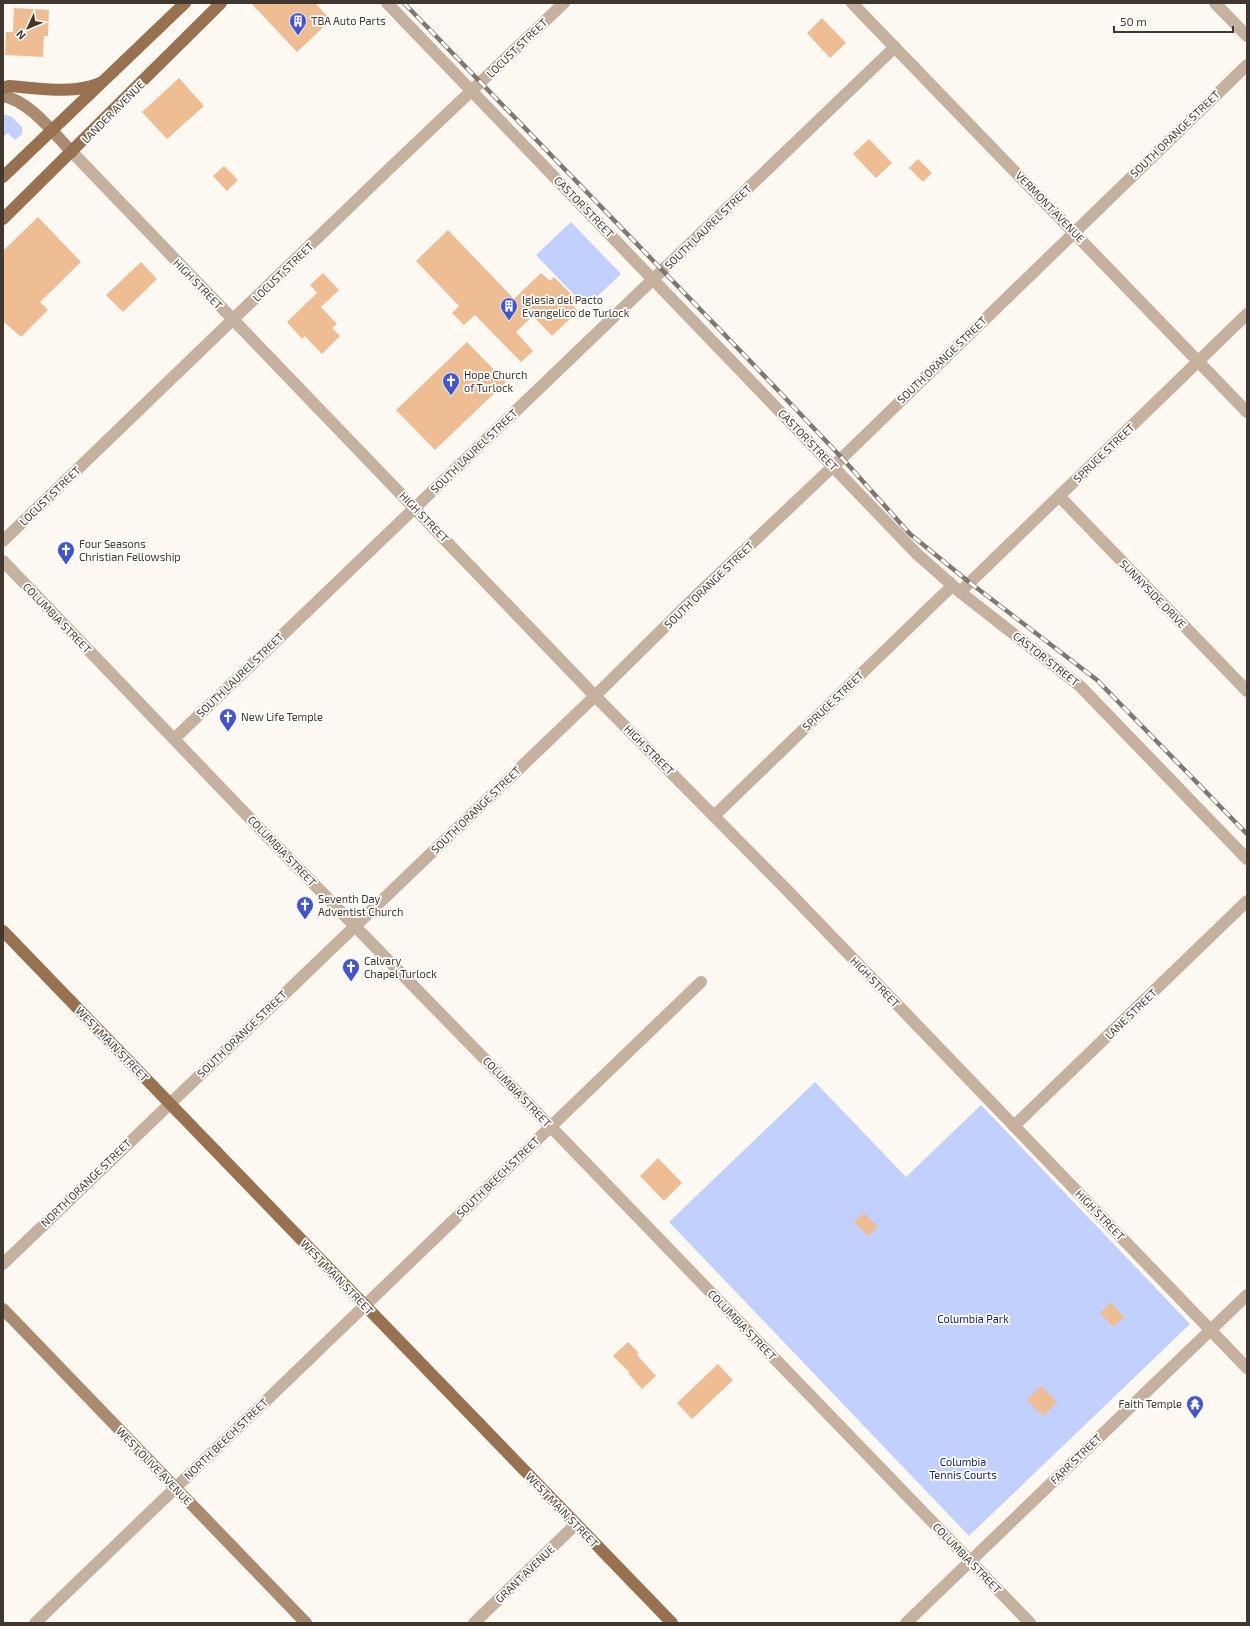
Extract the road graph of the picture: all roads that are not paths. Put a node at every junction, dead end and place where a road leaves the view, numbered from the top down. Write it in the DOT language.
graph roads {
  1 [pos="185,3"];
  2 [pos="221,3"];
  3 [pos="387,3"];
  4 [pos="564,3"];
  5 [pos="852,3"];
  6 [pos="1215,3"];
  7 [pos="1247,36"];
  8 [pos="895,47"];
  9 [pos="1247,65"];
  10 [pos="106,80"];
  11 [pos="3,88"];
  12 [pos="472,91"];
  13 [pos="3,96"];
  14 [pos="51,131"];
  15 [pos="72,152"];
  16 [pos="3,177"];
  17 [pos="3,219"];
  18 [pos="1074,232"];
  19 [pos="653,279"];
  20 [pos="1247,314"];
  21 [pos="233,320"];
  22 [pos="1198,361"];
  23 [pos="1247,412"];
  24 [pos="833,466"];
  25 [pos="1059,496"];
  26 [pos="415,508"];
  27 [pos="3,541"];
  28 [pos="3,561"];
  29 [pos="956,589"];
  30 [pos="1247,691"];
  31 [pos="595,696"];
  32 [pos="174,738"];
  33 [pos="714,816"];
  34 [pos="1247,858"];
  35 [pos="1247,902"];
  36 [pos="355,926"];
  37 [pos="3,931"];
  38 [pos="701,982"];
  39 [pos="169,1103"];
  40 [pos="551,1126"];
  41 [pos="1014,1126"];
  42 [pos="3,1264"];
  43 [pos="1247,1295"];
  44 [pos="365,1306"];
  45 [pos="3,1309"];
  46 [pos="1210,1330"];
  47 [pos="1247,1368"];
  48 [pos="175,1488"];
  49 [pos="576,1524"];
  50 [pos="970,1561"];
  51 [pos="35,1623"];
  52 [pos="306,1623"];
  53 [pos="474,1623"];
  54 [pos="672,1623"];
  55 [pos="906,1623"];
  56 [pos="1030,1623"];
  1 -- 10 [label="main road"];
  2 -- 15 [label="main road, LANDER AVENUE"];
  3 -- 12 [label="street, CASTOR STREET"];
  4 -- 12 [label="street, LOCUST STREET"];
  5 -- 8 [label="street, VERMONT AVENUE"];
  6 -- 7 [label="street"];
  8 -- 18 [label="street, VERMONT AVENUE"];
  8 -- 19 [label="street, SOUTH LAUREL STREET"];
  9 -- 18 [label="street, SOUTH ORANGE STREET"];
  10 -- 11 [label="main road"];
  10 -- 14 [label="main road"];
  12 -- 19 [label="street, CASTOR STREET"];
  12 -- 21 [label="street, LOCUST STREET"];
  13 -- 14 [label="street, HIGH STREET"];
  14 -- 15 [label="street, HIGH STREET"];
  14 -- 16 [label="main road"];
  15 -- 17 [label="main road, LANDER AVENUE"];
  15 -- 21 [label="street, HIGH STREET"];
  18 -- 22 [label="street, VERMONT AVENUE"];
  18 -- 24 [label="street, SOUTH ORANGE STREET"];
  19 -- 24 [label="street, CASTOR STREET"];
  19 -- 26 [label="street, SOUTH LAUREL STREET"];
  20 -- 22 [label="street, SPRUCE STREET"];
  21 -- 26 [label="street, HIGH STREET"];
  21 -- 27 [label="street, LOCUST STREET"];
  22 -- 23 [label="street, VERMONT AVENUE"];
  22 -- 25 [label="street, SPRUCE STREET"];
  24 -- 29 [label="street, CASTOR STREET"];
  24 -- 31 [label="street, SOUTH ORANGE STREET"];
  25 -- 29 [label="street, SPRUCE STREET"];
  25 -- 30 [label="street, SUNNYSIDE DRIVE"];
  26 -- 31 [label="street, HIGH STREET"];
  26 -- 32 [label="street, SOUTH LAUREL STREET"];
  28 -- 32 [label="street, COLUMBIA STREET"];
  29 -- 33 [label="street, SPRUCE STREET"];
  29 -- 34 [label="street, CASTOR STREET"];
  31 -- 33 [label="street, HIGH STREET"];
  31 -- 36 [label="street, SOUTH ORANGE STREET"];
  32 -- 36 [label="street, COLUMBIA STREET"];
  33 -- 41 [label="street, HIGH STREET"];
  35 -- 41 [label="street, LANE STREET"];
  36 -- 39 [label="street, SOUTH ORANGE STREET"];
  36 -- 40 [label="street, COLUMBIA STREET"];
  37 -- 39 [label="main road, WEST MAIN STREET"];
  38 -- 40 [label="street, SOUTH BEECH STREET"];
  39 -- 42 [label="street, NORTH ORANGE STREET"];
  39 -- 44 [label="main road, WEST MAIN STREET"];
  40 -- 44 [label="street, SOUTH BEECH STREET"];
  40 -- 50 [label="street, COLUMBIA STREET"];
  41 -- 46 [label="street, HIGH STREET"];
  43 -- 46 [label="street, FARR STREET"];
  44 -- 48 [label="street, NORTH BEECH STREET"];
  44 -- 49 [label="main road, WEST MAIN STREET"];
  45 -- 48 [label="street, WEST OLIVE AVENUE"];
  46 -- 47 [label="street, HIGH STREET"];
  46 -- 50 [label="street, FARR STREET"];
  48 -- 51 [label="street, NORTH BEECH STREET"];
  48 -- 52 [label="street, WEST OLIVE AVENUE"];
  49 -- 53 [label="street, GRANT AVENUE"];
  49 -- 54 [label="main road, WEST MAIN STREET"];
  50 -- 55 [label="street, FARR STREET"];
  50 -- 56 [label="street, COLUMBIA STREET"];
}
